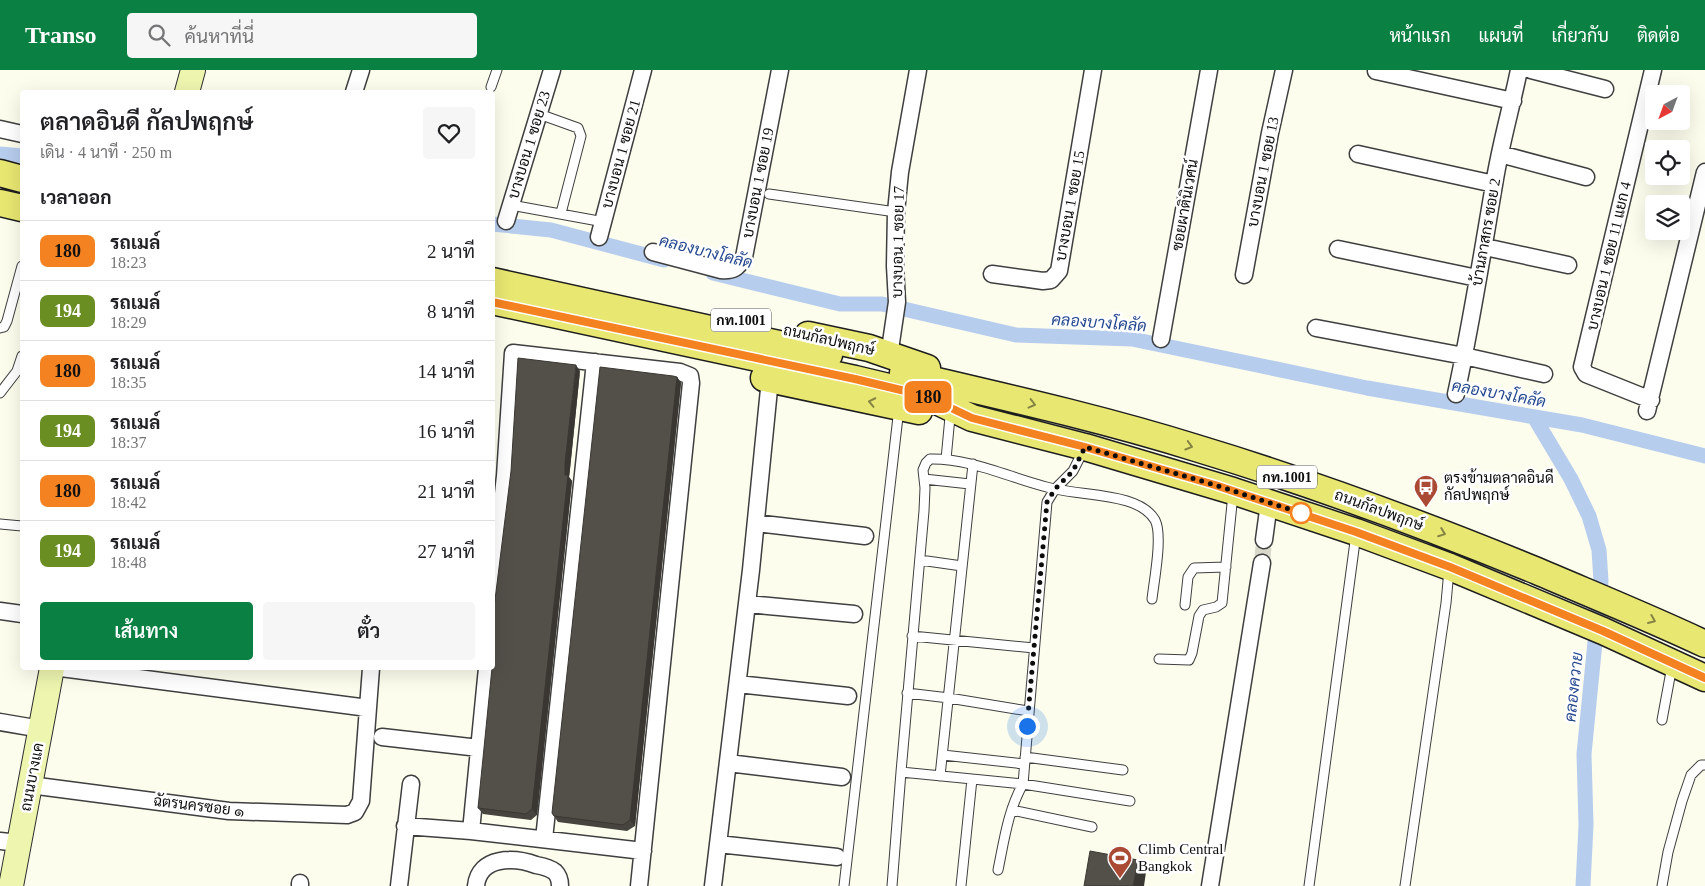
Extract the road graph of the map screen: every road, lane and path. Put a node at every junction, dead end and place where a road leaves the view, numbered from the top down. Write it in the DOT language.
graph roads {
  1 [pos="193,70"];
  2 [pos="361,70"];
  3 [pos="497,70"];
  4 [pos="552,70"];
  5 [pos="643,70"];
  6 [pos="780,70"];
  7 [pos="918,70"];
  8 [pos="1093,70"];
  9 [pos="1209,70"];
  10 [pos="1284,70"];
  11 [pos="1519,70"];
  12 [pos="1531,70"];
  13 [pos="1653,70"];
  14 [pos="1376,71"];
  15 [pos="1414,74"];
  16 [pos="491,87"];
  17 [pos="1605,89"];
  18 [pos="187,90"];
  19 [pos="355,90"];
  20 [pos="1513,101"];
  21 [pos="538,114"];
  22 [pos="0,129"];
  23 [pos="20,134"];
  24 [pos="1358,154"];
  25 [pos="1500,154"];
  26 [pos="0,169"];
  27 [pos="1705,172"];
  28 [pos="0,173"];
  29 [pos="20,174"];
  30 [pos="1586,177"];
  31 [pos="20,178"];
  32 [pos="1494,184"];
  33 [pos="0,191"];
  34 [pos="769,194"];
  35 [pos="20,196"];
  36 [pos="0,203"];
  37 [pos="512,205"];
  38 [pos="20,208"];
  39 [pos="896,212"];
  40 [pos="560,213"];
  41 [pos="506,221"];
  42 [pos="601,230"];
  43 [pos="1485,247"];
  44 [pos="1338,249"];
  45 [pos="653,252"];
  46 [pos="1568,265"];
  47 [pos="495,267"];
  48 [pos="20,273"];
  49 [pos="992,274"];
  50 [pos="1244,275"];
  51 [pos="1477,278"];
  52 [pos="495,282"];
  53 [pos="495,302"];
  54 [pos="495,317"];
  55 [pos="0,328"];
  56 [pos="1316,328"];
  57 [pos="688,334"];
  58 [pos="1161,340"];
  59 [pos="892,343"];
  60 [pos="1464,356"];
  61 [pos="20,362"];
  62 [pos="595,362"];
  63 [pos="1544,374"];
  64 [pos="770,379"];
  65 [pos="985,392"];
  66 [pos="0,393"];
  67 [pos="1456,394"];
  68 [pos="899,408"];
  69 [pos="961,417"];
  70 [pos="1085,447"];
  71 [pos="946,458"];
  72 [pos="972,464"];
  73 [pos="499,475"];
  74 [pos="924,479"];
  75 [pos="970,484"];
  76 [pos="1055,489"];
  77 [pos="1233,491"];
  78 [pos="1269,503"];
  79 [pos="756,523"];
  80 [pos="0,524"];
  81 [pos="20,526"];
  82 [pos="1356,532"];
  83 [pos="495,536"];
  84 [pos="865,536"];
  85 [pos="1264,540"];
  86 [pos="920,560"];
  87 [pos="1262,563"];
  88 [pos="962,566"];
  89 [pos="1226,567"];
  90 [pos="1450,567"];
  91 [pos="1152,599"];
  92 [pos="747,604"];
  93 [pos="1185,605"];
  94 [pos="0,611"];
  95 [pos="20,614"];
  96 [pos="854,614"];
  97 [pos="912,636"];
  98 [pos="954,640"];
  99 [pos="1705,644"];
  100 [pos="1034,648"];
  101 [pos="1159,659"];
  102 [pos="1672,663"];
  103 [pos="52,670"];
  104 [pos="76,670"];
  105 [pos="371,670"];
  106 [pos="487,670"];
  107 [pos="1705,678"];
  108 [pos="738,684"];
  109 [pos="907,693"];
  110 [pos="848,696"];
  111 [pos="949,698"];
  112 [pos="368,708"];
  113 [pos="1028,711"];
  114 [pos="1662,720"];
  115 [pos="0,722"];
  116 [pos="41,729"];
  117 [pos="382,737"];
  118 [pos="479,748"];
  119 [pos="943,755"];
  120 [pos="1025,760"];
  121 [pos="728,763"];
  122 [pos="1705,766"];
  123 [pos="1123,770"];
  124 [pos="901,772"];
  125 [pos="940,776"];
  126 [pos="842,777"];
  127 [pos="972,779"];
  128 [pos="410,784"];
  129 [pos="1023,784"];
  130 [pos="30,785"];
  131 [pos="1130,801"];
  132 [pos="1012,810"];
  133 [pos="405,826"];
  134 [pos="1092,827"];
  135 [pos="471,831"];
  136 [pos="514,836"];
  137 [pos="538,839"];
  138 [pos="10,842"];
  139 [pos="718,844"];
  140 [pos="643,851"];
  141 [pos="837,857"];
  142 [pos="512,860"];
  143 [pos="528,862"];
  144 [pos="998,870"];
  145 [pos="11,886"];
  146 [pos="399,886"];
  147 [pos="476,886"];
  148 [pos="560,886"];
  149 [pos="639,886"];
  150 [pos="713,886"];
  151 [pos="844,886"];
  152 [pos="892,886"];
  153 [pos="961,886"];
  154 [pos="1210,886"];
  155 [pos="1309,886"];
  156 [pos="1405,886"];
  157 [pos="1662,886"];
  1 -- 18 [label="main road"];
  2 -- 19 [label="street"];
  3 -- 16 [label="lane"];
  4 -- 21 [label="street, บางบอน 1 ซอย 23"];
  5 -- 42 [label="street, บางบอน 1 ซอย 21"];
  6 -- 45 [label="street, บางบอน 1 ซอย 19"];
  7 -- 39 [label="street, บางบอน 1 ซอย 17"];
  8 -- 49 [label="street, บางบอน 1 ซอย 15"];
  9 -- 58 [label="street, ซอยผาตินิเวศน์"];
  10 -- 50 [label="street, บางบอน 1 ซอย 13"];
  11 -- 20 [label="street, บ้านภาสกร ซอย 2"];
  12 -- 17 [label="street"];
  13 -- 27 [label="street, บางบอน 1 ซอย 11 แยก 4"];
  14 -- 15 [label="street"];
  15 -- 20 [label="street"];
  20 -- 25 [label="street, บ้านภาสกร ซอย 2"];
  21 -- 37 [label="street, บางบอน 1 ซอย 23"];
  21 -- 40 [label="lane"];
  22 -- 23 [label="street"];
  24 -- 32 [label="street"];
  25 -- 30 [label="street"];
  25 -- 32 [label="street, บ้านภาสกร ซอย 2"];
  26 -- 29 [label="main road"];
  28 -- 31 [label="main road"];
  32 -- 43 [label="street, บ้านภาสกร ซอย 2"];
  33 -- 35 [label="main road"];
  34 -- 39 [label="lane"];
  36 -- 38 [label="main road"];
  37 -- 40 [label="lane"];
  37 -- 41 [label="street, บางบอน 1 ซอย 23"];
  39 -- 59 [label="street, บางบอน 1 ซอย 17"];
  40 -- 42 [label="lane"];
  43 -- 46 [label="street"];
  43 -- 51 [label="street, บ้านภาสกร ซอย 2"];
  44 -- 51 [label="street"];
  47 -- 59 [label="main road, ถนนกัลปพฤกษ์ / กท.1001"];
  48 -- 55 [label="lane"];
  51 -- 60 [label="street, บ้านภาสกร ซอย 2"];
  52 -- 57 [label="main road, ถนนกัลปพฤกษ์ / กท.1001"];
  53 -- 57 [label="main road, ถนนกัลปพฤกษ์ / กท.1001"];
  54 -- 64 [label="main road, ถนนกัลปพฤกษ์ / กท.1001"];
  56 -- 60 [label="street"];
  57 -- 65 [label="main road, ถนนกัลปพฤกษ์ / กท.1001"];
  57 -- 69 [label="main road, ถนนกัลปพฤกษ์ / กท.1001"];
  59 -- 65 [label="main road, ถนนกัลปพฤกษ์ / กท.1001"];
  60 -- 63 [label="street"];
  60 -- 67 [label="street, บ้านภาสกร ซอย 2"];
  61 -- 66 [label="lane"];
  62 -- 73 [label="street"];
  62 -- 137 [label="street"];
  62 -- 140 [label="street"];
  68 -- 64 [label="main road, ถนนกัลปพฤกษ์ / กท.1001, one-way"];
  64 -- 79 [label="street"];
  65 -- 99 [label="main road, ถนนกัลปพฤกษ์ / กท.1001, one-way"];
  68 -- 69 [label="main road, ถนนกัลปพฤกษ์ / กท.1001"];
  68 -- 151 [label="lane"];
  69 -- 70 [label="main road, ถนนกัลปพฤกษ์ / กท.1001"];
  69 -- 71 [label="lane"];
  70 -- 76 [label="lane"];
  70 -- 77 [label="main road, ถนนกัลปพฤกษ์ / กท.1001"];
  71 -- 72 [label="lane"];
  71 -- 74 [label="lane"];
  72 -- 75 [label="lane"];
  72 -- 76 [label="lane"];
  73 -- 83 [label="street"];
  74 -- 75 [label="lane"];
  74 -- 86 [label="lane"];
  75 -- 88 [label="lane"];
  76 -- 91 [label="lane"];
  76 -- 100 [label="lane"];
  77 -- 78 [label="main road, ถนนกัลปพฤกษ์ / กท.1001"];
  77 -- 89 [label="lane"];
  78 -- 82 [label="main road, ถนนกัลปพฤกษ์ / กท.1001"];
  78 -- 85 [label="street"];
  79 -- 84 [label="street"];
  79 -- 92 [label="street"];
  80 -- 81 [label="lane"];
  82 -- 90 [label="main road, ถนนกัลปพฤกษ์ / กท.1001"];
  82 -- 155 [label="lane"];
  86 -- 88 [label="lane"];
  86 -- 97 [label="lane"];
  87 -- 154 [label="street"];
  88 -- 98 [label="lane"];
  89 -- 93 [label="lane"];
  89 -- 101 [label="lane"];
  90 -- 102 [label="main road, ถนนกัลปพฤกษ์ / กท.1001"];
  90 -- 156 [label="lane"];
  92 -- 96 [label="street"];
  92 -- 108 [label="street"];
  94 -- 95 [label="street"];
  97 -- 98 [label="lane"];
  97 -- 109 [label="lane"];
  98 -- 100 [label="lane"];
  98 -- 111 [label="lane"];
  100 -- 113 [label="lane"];
  102 -- 107 [label="main road, ถนนกัลปพฤกษ์ / กท.1001"];
  102 -- 114 [label="lane"];
  103 -- 116 [label="main road, ถนนบางแค"];
  104 -- 112 [label="street"];
  105 -- 112 [label="street"];
  106 -- 118 [label="street"];
  108 -- 110 [label="street"];
  108 -- 121 [label="street"];
  109 -- 111 [label="lane"];
  109 -- 124 [label="lane"];
  111 -- 113 [label="lane"];
  111 -- 119 [label="lane"];
  112 -- 130 [label="street, ฉัตรนครซอย ๑"];
  113 -- 120 [label="lane"];
  115 -- 116 [label="street"];
  116 -- 130 [label="main road, ถนนบางแค"];
  117 -- 118 [label="street"];
  118 -- 135 [label="street"];
  119 -- 120 [label="lane"];
  119 -- 125 [label="lane"];
  120 -- 123 [label="lane"];
  120 -- 129 [label="lane"];
  121 -- 126 [label="street"];
  121 -- 139 [label="street"];
  122 -- 157 [label="lane"];
  124 -- 125 [label="lane"];
  124 -- 152 [label="lane"];
  125 -- 127 [label="lane"];
  127 -- 129 [label="lane"];
  127 -- 153 [label="lane"];
  128 -- 133 [label="street"];
  129 -- 131 [label="lane"];
  129 -- 132 [label="lane"];
  130 -- 138 [label="main road, ถนนบางแค"];
  132 -- 134 [label="lane"];
  132 -- 144 [label="lane"];
  133 -- 135 [label="street"];
  133 -- 146 [label="street"];
  135 -- 136 [label="street"];
  136 -- 137 [label="street"];
  136 -- 142 [label="street"];
  137 -- 140 [label="street"];
  137 -- 143 [label="street"];
  138 -- 145 [label="main road, ถนนบางแค"];
  139 -- 141 [label="street"];
  139 -- 150 [label="street"];
  140 -- 149 [label="street"];
  142 -- 143 [label="street"];
  142 -- 147 [label="street"];
  143 -- 148 [label="street"];
}
